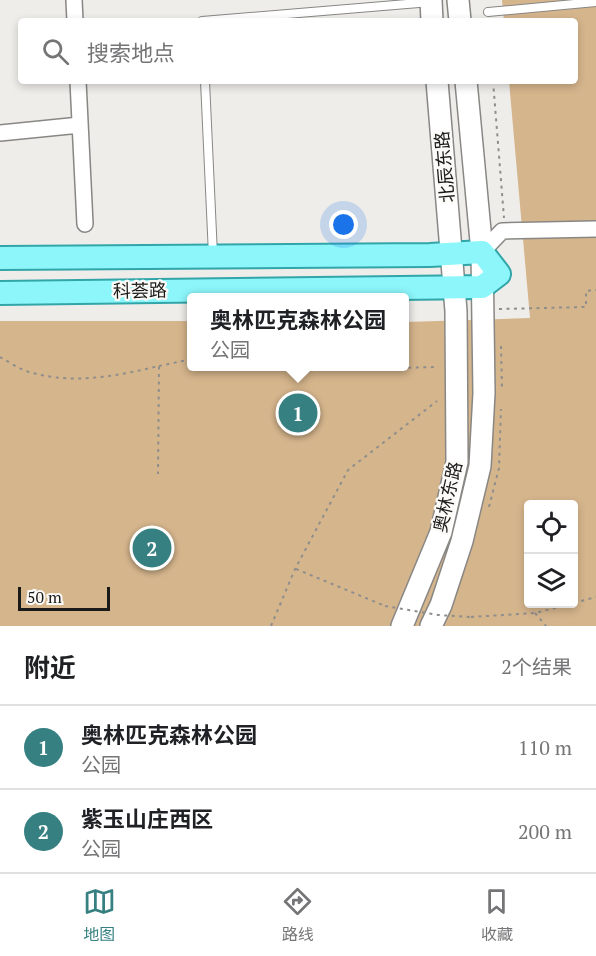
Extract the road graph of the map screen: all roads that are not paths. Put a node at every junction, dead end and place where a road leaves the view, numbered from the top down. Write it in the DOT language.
graph roads {
  1 [pos="74,0"];
  2 [pos="458,0"];
  3 [pos="596,2"];
  4 [pos="431,8"];
  5 [pos="488,12"];
  6 [pos="75,18"];
  7 [pos="255,18"];
  8 [pos="460,18"];
  9 [pos="78,84"];
  10 [pos="205,84"];
  11 [pos="437,84"];
  12 [pos="466,84"];
  13 [pos="80,125"];
  14 [pos="0,133"];
  15 [pos="85,224"];
  16 [pos="596,229"];
  17 [pos="482,252"];
  18 [pos="452,254"];
  19 [pos="213,257"];
  20 [pos="0,258"];
  21 [pos="482,287"];
  22 [pos="454,288"];
  23 [pos="0,293"];
  24 [pos="402,626"];
  25 [pos="431,626"];
  1 -- 6 [label="street"];
  2 -- 8 [label="main road"];
  3 -- 5 [label="lane"];
  4 -- 7 [label="lane"];
  9 -- 13 [label="street"];
  10 -- 19 [label="lane"];
  11 -- 18 [label="main road, 北辰东路"];
  12 -- 17 [label="main road, 北辰东路"];
  13 -- 14 [label="street"];
  13 -- 15 [label="street"];
  16 -- 17 [label="street"];
  17 -- 18 [label="main road, 科荟路"];
  17 -- 21 [label="main road"];
  18 -- 19 [label="main road, 科荟路"];
  18 -- 22 [label="main road, 北辰东路"];
  19 -- 20 [label="main road, 科荟路"];
  21 -- 22 [label="main road, 科荟路"];
  21 -- 25 [label="main road, 奥林东路"];
  22 -- 23 [label="main road, 科荟路"];
  22 -- 24 [label="main road, 奥林东路"];
}
